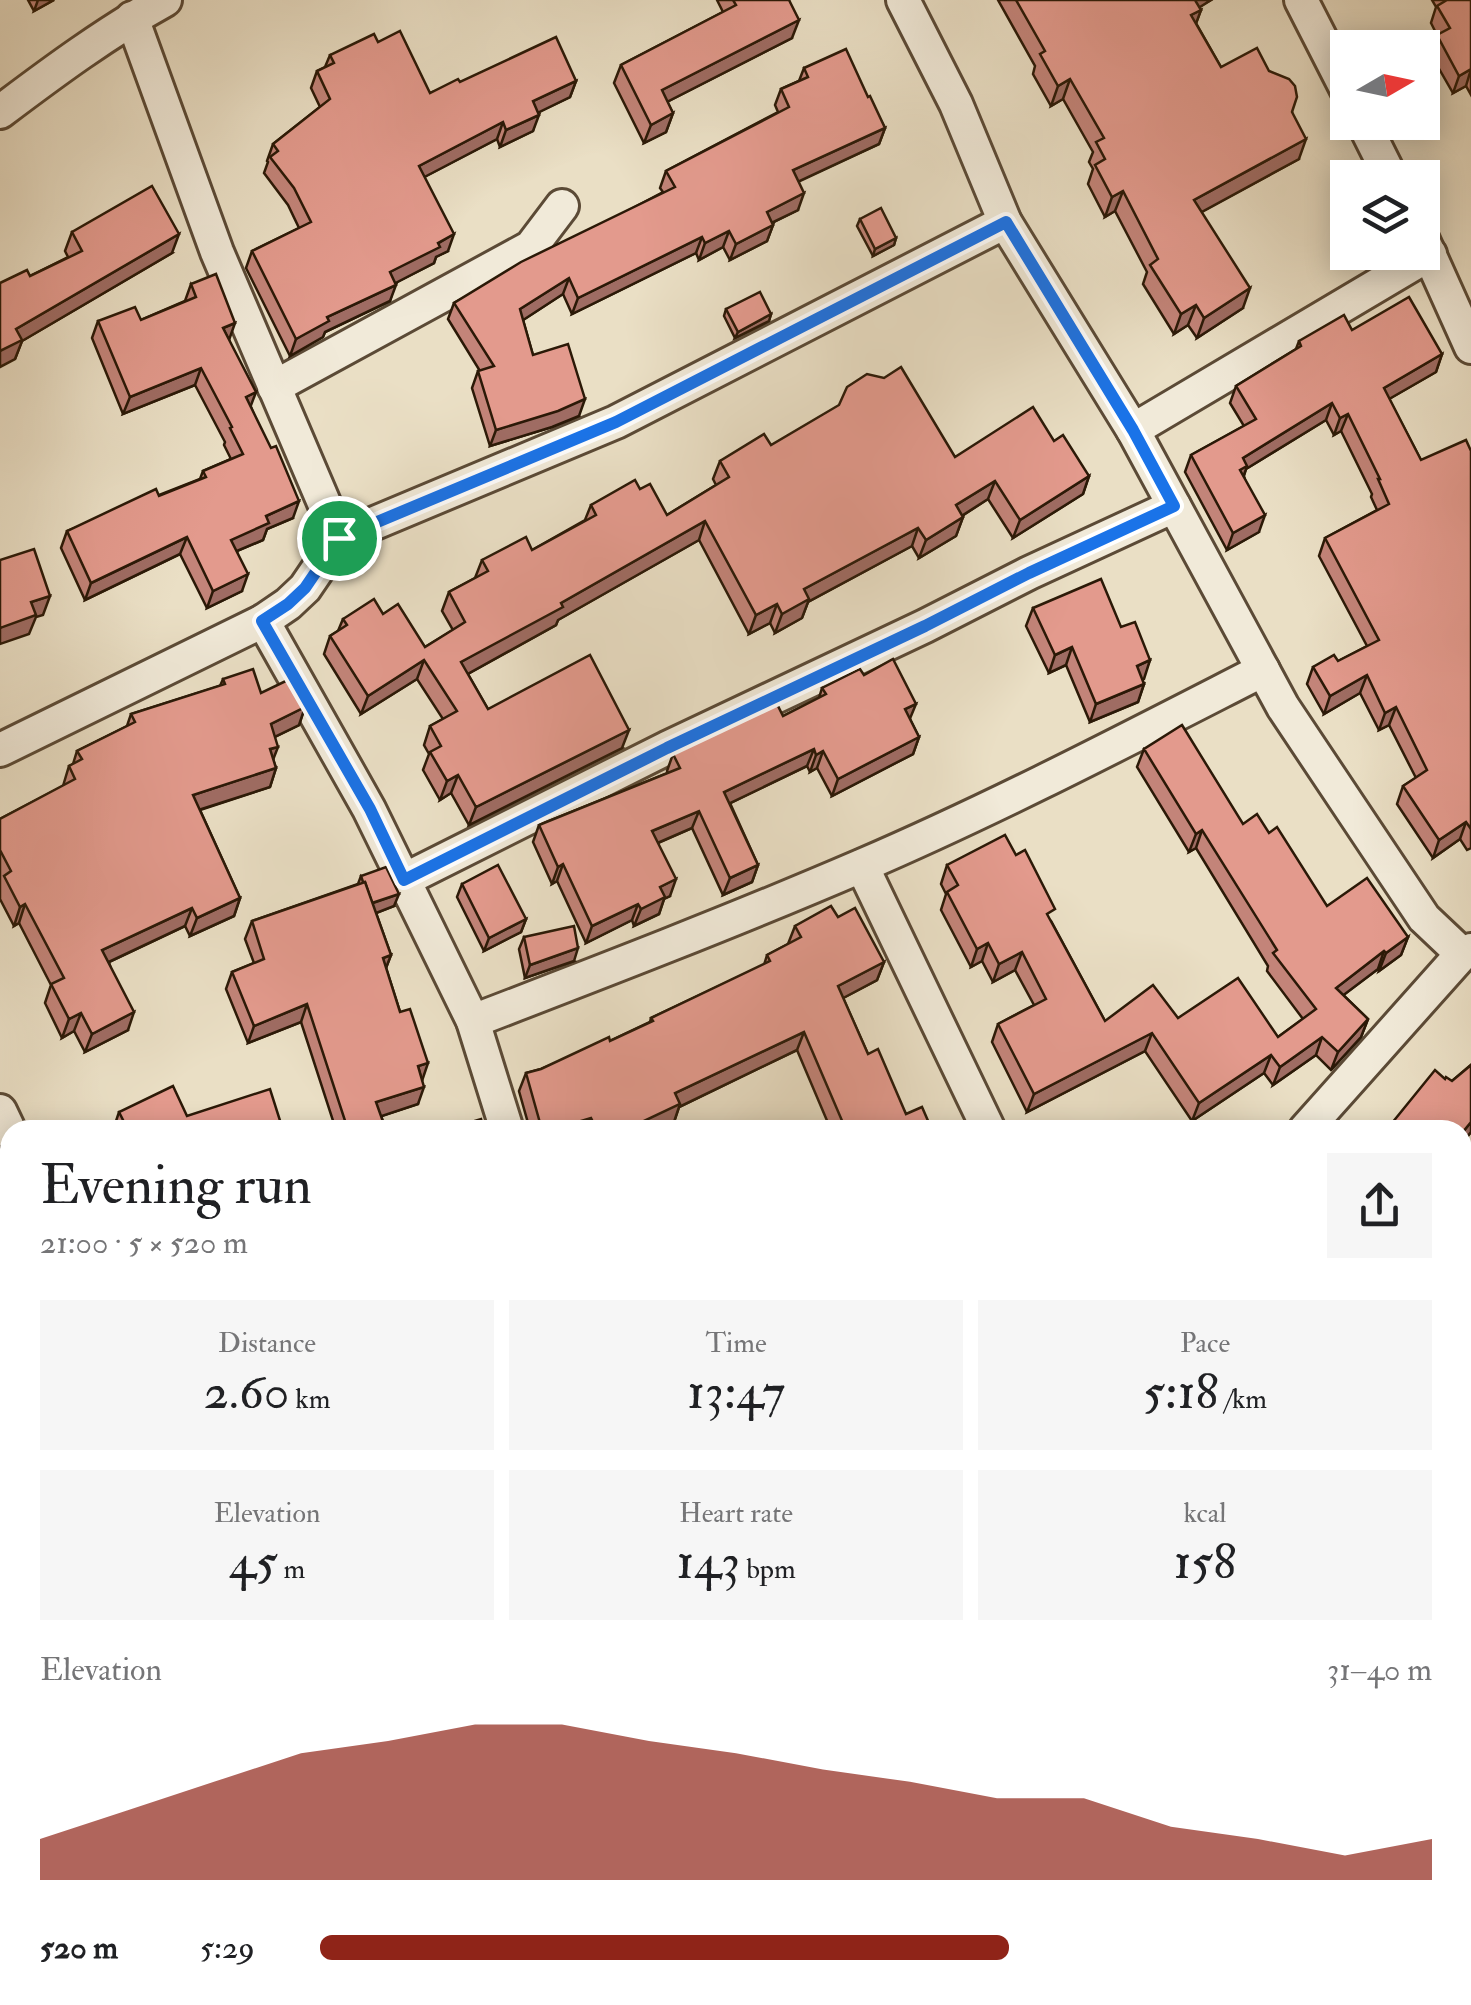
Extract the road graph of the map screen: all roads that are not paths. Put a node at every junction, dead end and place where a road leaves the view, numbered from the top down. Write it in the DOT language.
graph roads {
  1 [pos="165,0"];
  2 [pos="903,0"];
  3 [pos="1301,0"];
  4 [pos="132,18"];
  5 [pos="1330,57"];
  6 [pos="0,112"];
  7 [pos="562,206"];
  8 [pos="1006,222"];
  9 [pos="1388,270"];
  10 [pos="1437,270"];
  11 [pos="1471,347"];
  12 [pos="274,387"];
  13 [pos="1133,430"];
  14 [pos="1174,506"];
  15 [pos="339,538"];
  16 [pos="262,621"];
  17 [pos="1263,670"];
  18 [pos="0,750"];
  19 [pos="862,866"];
  20 [pos="404,880"];
  21 [pos="1467,952"];
  22 [pos="473,1021"];
  23 [pos="504,1120"];
  24 [pos="983,1120"];
  25 [pos="1315,1120"];
  1 -- 4 [label="street"];
  2 -- 8 [label="street"];
  3 -- 5 [label="street"];
  4 -- 6 [label="street"];
  4 -- 12 [label="street"];
  7 -- 12 [label="street"];
  8 -- 13 [label="street"];
  8 -- 15 [label="street"];
  9 -- 13 [label="street"];
  10 -- 11 [label="street"];
  12 -- 15 [label="street"];
  13 -- 14 [label="street"];
  14 -- 17 [label="street"];
  14 -- 20 [label="street"];
  15 -- 16 [label="street"];
  16 -- 18 [label="street"];
  16 -- 20 [label="street"];
  17 -- 19 [label="street"];
  17 -- 21 [label="street"];
  19 -- 22 [label="street"];
  19 -- 24 [label="street"];
  20 -- 22 [label="street"];
  21 -- 25 [label="street"];
  22 -- 23 [label="street"];
}
